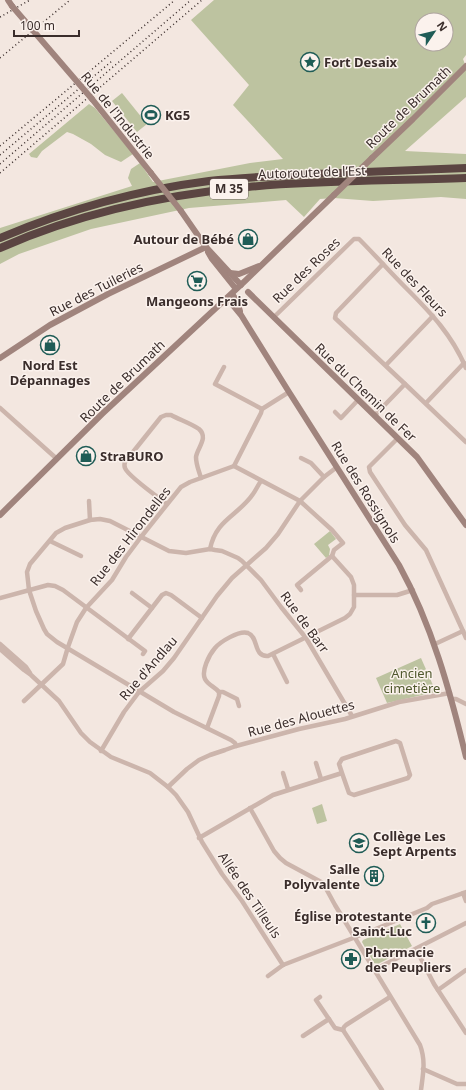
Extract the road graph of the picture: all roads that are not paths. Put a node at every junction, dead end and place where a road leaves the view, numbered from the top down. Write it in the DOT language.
graph roads {
  1 [pos="8,0"];
  2 [pos="466,66"];
  3 [pos="466,168"];
  4 [pos="466,178"];
  5 [pos="0,238"];
  6 [pos="354,239"];
  7 [pos="206,247"];
  8 [pos="0,248"];
  9 [pos="383,264"];
  10 [pos="262,265"];
  11 [pos="230,273"];
  12 [pos="236,289"];
  13 [pos="248,292"];
  14 [pos="226,299"];
  15 [pos="241,315"];
  16 [pos="433,316"];
  17 [pos="274,317"];
  18 [pos="0,358"];
  19 [pos="464,363"];
  20 [pos="386,365"];
  21 [pos="224,367"];
  22 [pos="466,368"];
  23 [pos="405,384"];
  24 [pos="288,392"];
  25 [pos="358,400"];
  26 [pos="426,403"];
  27 [pos="0,408"];
  28 [pos="262,409"];
  29 [pos="335,412"];
  30 [pos="375,415"];
  31 [pos="398,438"];
  32 [pos="466,442"];
  33 [pos="301,458"];
  34 [pos="57,459"];
  35 [pos="234,466"];
  36 [pos="337,466"];
  37 [pos="324,477"];
  38 [pos="201,478"];
  39 [pos="260,481"];
  40 [pos="88,501"];
  41 [pos="300,501"];
  42 [pos="167,504"];
  43 [pos="0,515"];
  44 [pos="90,520"];
  45 [pos="466,525"];
  46 [pos="141,536"];
  47 [pos="50,541"];
  48 [pos="210,549"];
  49 [pos="81,556"];
  50 [pos="332,556"];
  51 [pos="246,565"];
  52 [pos="29,590"];
  53 [pos="301,590"];
  54 [pos="413,590"];
  55 [pos="132,593"];
  56 [pos="354,595"];
  57 [pos="0,598"];
  58 [pos="86,608"];
  59 [pos="152,608"];
  60 [pos="202,618"];
  61 [pos="463,631"];
  62 [pos="306,638"];
  63 [pos="466,638"];
  64 [pos="128,639"];
  65 [pos="0,644"];
  66 [pos="435,644"];
  67 [pos="68,647"];
  68 [pos="0,649"];
  69 [pos="143,654"];
  70 [pos="273,654"];
  71 [pos="31,675"];
  72 [pos="287,682"];
  73 [pos="42,684"];
  74 [pos="139,692"];
  75 [pos="219,692"];
  76 [pos="450,696"];
  77 [pos="24,701"];
  78 [pos="466,704"];
  79 [pos="239,706"];
  80 [pos="352,716"];
  81 [pos="206,728"];
  82 [pos="236,746"];
  83 [pos="101,751"];
  84 [pos="466,757"];
  85 [pos="316,763"];
  86 [pos="342,772"];
  87 [pos="283,773"];
  88 [pos="321,779"];
  89 [pos="168,787"];
  90 [pos="288,790"];
  91 [pos="250,808"];
  92 [pos="199,838"];
  93 [pos="464,892"];
  94 [pos="466,901"];
  95 [pos="466,923"];
  96 [pos="354,938"];
  97 [pos="416,949"];
  98 [pos="283,965"];
  99 [pos="374,970"];
  100 [pos="466,970"];
  101 [pos="268,976"];
  102 [pos="438,990"];
  103 [pos="320,997"];
  104 [pos="390,997"];
  105 [pos="329,1019"];
  106 [pos="341,1030"];
  107 [pos="466,1033"];
  108 [pos="303,1036"];
  109 [pos="423,1068"];
  110 [pos="466,1084"];
  111 [pos="382,1090"];
  112 [pos="421,1090"];
  1 -- 7 [label="street, Rue de l'Industrie, bridge"];
  2 -- 10 [label="street, Route de Brumath, bridge"];
  3 -- 5 [label="highway, Autoroute de l’Est / M 35"];
  4 -- 8 [label="highway, Autoroute de l’Est / M 35"];
  6 -- 9 [label="street, Rue des Fleurs"];
  6 -- 17 [label="street, Rue des Roses"];
  7 -- 11 [label="street, Rue de l'Industrie"];
  7 -- 12 [label="street, Rue de l'Industrie"];
  7 -- 18 [label="street, Rue des Tuileries"];
  9 -- 16 [label="street, Rue des Fleurs"];
  9 -- 20 [label="street"];
  10 -- 11 [label="street, Route de Brumath"];
  10 -- 12 [label="street, Route de Brumath"];
  11 -- 12 [label="street, Rue de l'Industrie"];
  12 -- 13 [label="street, Rue du Chemin de Fer"];
  12 -- 14 [label="street, Route de Brumath"];
  12 -- 15 [label="street, Rue des Rossignols"];
  13 -- 17 [label="street, Rue du Chemin de Fer"];
  14 -- 15 [label="street, Rue des Rossignols"];
  14 -- 34 [label="street, Route de Brumath"];
  15 -- 24 [label="street, Rue des Rossignols"];
  16 -- 19 [label="street, Rue des Fleurs"];
  16 -- 20 [label="street"];
  17 -- 25 [label="street, Rue du Chemin de Fer"];
  19 -- 22 [label="street, Rue des Fleurs"];
  19 -- 26 [label="street"];
  20 -- 23 [label="street"];
  21 -- 28 [label="street"];
  23 -- 26 [label="street"];
  23 -- 30 [label="street"];
  24 -- 28 [label="street"];
  24 -- 36 [label="street, Rue des Rossignols"];
  25 -- 29 [label="street"];
  25 -- 30 [label="street, Rue du Chemin de Fer"];
  26 -- 32 [label="street"];
  27 -- 34 [label="street"];
  28 -- 35 [label="street"];
  30 -- 31 [label="street, Rue du Chemin de Fer"];
  31 -- 45 [label="street, Rue du Chemin de Fer"];
  31 -- 61 [label="street"];
  33 -- 37 [label="street"];
  34 -- 43 [label="street, Route de Brumath"];
  35 -- 38 [label="street, Rue des Hirondelles"];
  35 -- 39 [label="street"];
  36 -- 37 [label="street, Rue d'Andlau"];
  36 -- 54 [label="street, Rue des Rossignols"];
  37 -- 41 [label="street, Rue d'Andlau"];
  38 -- 42 [label="street, Rue des Hirondelles"];
  38 -- 42 [label="street"];
  39 -- 41 [label="street"];
  39 -- 48 [label="street"];
  40 -- 44 [label="street"];
  41 -- 50 [label="street"];
  41 -- 51 [label="street, Rue d'Andlau"];
  42 -- 46 [label="street, Rue des Hirondelles"];
  44 -- 46 [label="street"];
  44 -- 47 [label="street"];
  46 -- 48 [label="street"];
  46 -- 58 [label="street, Rue des Hirondelles"];
  47 -- 49 [label="street"];
  47 -- 52 [label="street"];
  48 -- 51 [label="street, Rue de Barr"];
  50 -- 53 [label="street"];
  50 -- 56 [label="street"];
  51 -- 60 [label="street, Rue d'Andlau"];
  51 -- 62 [label="street, Rue de Barr"];
  52 -- 57 [label="street"];
  52 -- 58 [label="street"];
  52 -- 67 [label="street"];
  54 -- 56 [label="street"];
  54 -- 66 [label="street, Rue des Rossignols"];
  55 -- 59 [label="street"];
  56 -- 62 [label="street"];
  58 -- 64 [label="street"];
  58 -- 67 [label="street, Rue des Hirondelles"];
  59 -- 60 [label="street"];
  59 -- 64 [label="street"];
  60 -- 74 [label="street, Rue d'Andlau"];
  61 -- 63 [label="street"];
  61 -- 66 [label="street"];
  62 -- 70 [label="street"];
  62 -- 80 [label="street, Rue de Barr"];
  64 -- 69 [label="street"];
  65 -- 71 [label="street"];
  66 -- 76 [label="street, Rue des Rossignols"];
  67 -- 73 [label="street, Rue des Hirondelles"];
  67 -- 74 [label="street"];
  68 -- 71 [label="street"];
  70 -- 72 [label="street"];
  70 -- 75 [label="street"];
  71 -- 73 [label="street, Allée des Tilleuls"];
  73 -- 77 [label="street, Rue des Hirondelles"];
  73 -- 83 [label="street, Allée des Tilleuls"];
  74 -- 81 [label="street"];
  74 -- 83 [label="street, Rue d'Andlau"];
  75 -- 79 [label="street"];
  75 -- 81 [label="street"];
  76 -- 78 [label="street"];
  76 -- 80 [label="street, Rue des Alouettes"];
  76 -- 84 [label="street, Rue des Rossignols"];
  80 -- 82 [label="street, Rue des Alouettes"];
  81 -- 82 [label="street"];
  82 -- 89 [label="street, Rue des Alouettes"];
  83 -- 89 [label="street, Allée des Tilleuls"];
  85 -- 88 [label="street"];
  86 -- 86 [label="street"];
  86 -- 88 [label="street"];
  87 -- 90 [label="street"];
  88 -- 90 [label="street"];
  89 -- 92 [label="street, Allée des Tilleuls"];
  90 -- 91 [label="street"];
  91 -- 92 [label="street"];
  91 -- 96 [label="street"];
  92 -- 98 [label="street, Allée des Tilleuls"];
  93 -- 94 [label="street"];
  93 -- 96 [label="street"];
  95 -- 97 [label="street"];
  96 -- 98 [label="street"];
  96 -- 99 [label="street"];
  97 -- 99 [label="street"];
  97 -- 102 [label="street"];
  98 -- 101 [label="street"];
  99 -- 104 [label="street"];
  100 -- 102 [label="street"];
  102 -- 107 [label="street"];
  103 -- 105 [label="street"];
  104 -- 106 [label="street"];
  104 -- 109 [label="street"];
  105 -- 106 [label="street"];
  105 -- 108 [label="street"];
  106 -- 111 [label="street"];
  109 -- 110 [label="street"];
  109 -- 112 [label="street"];
}
